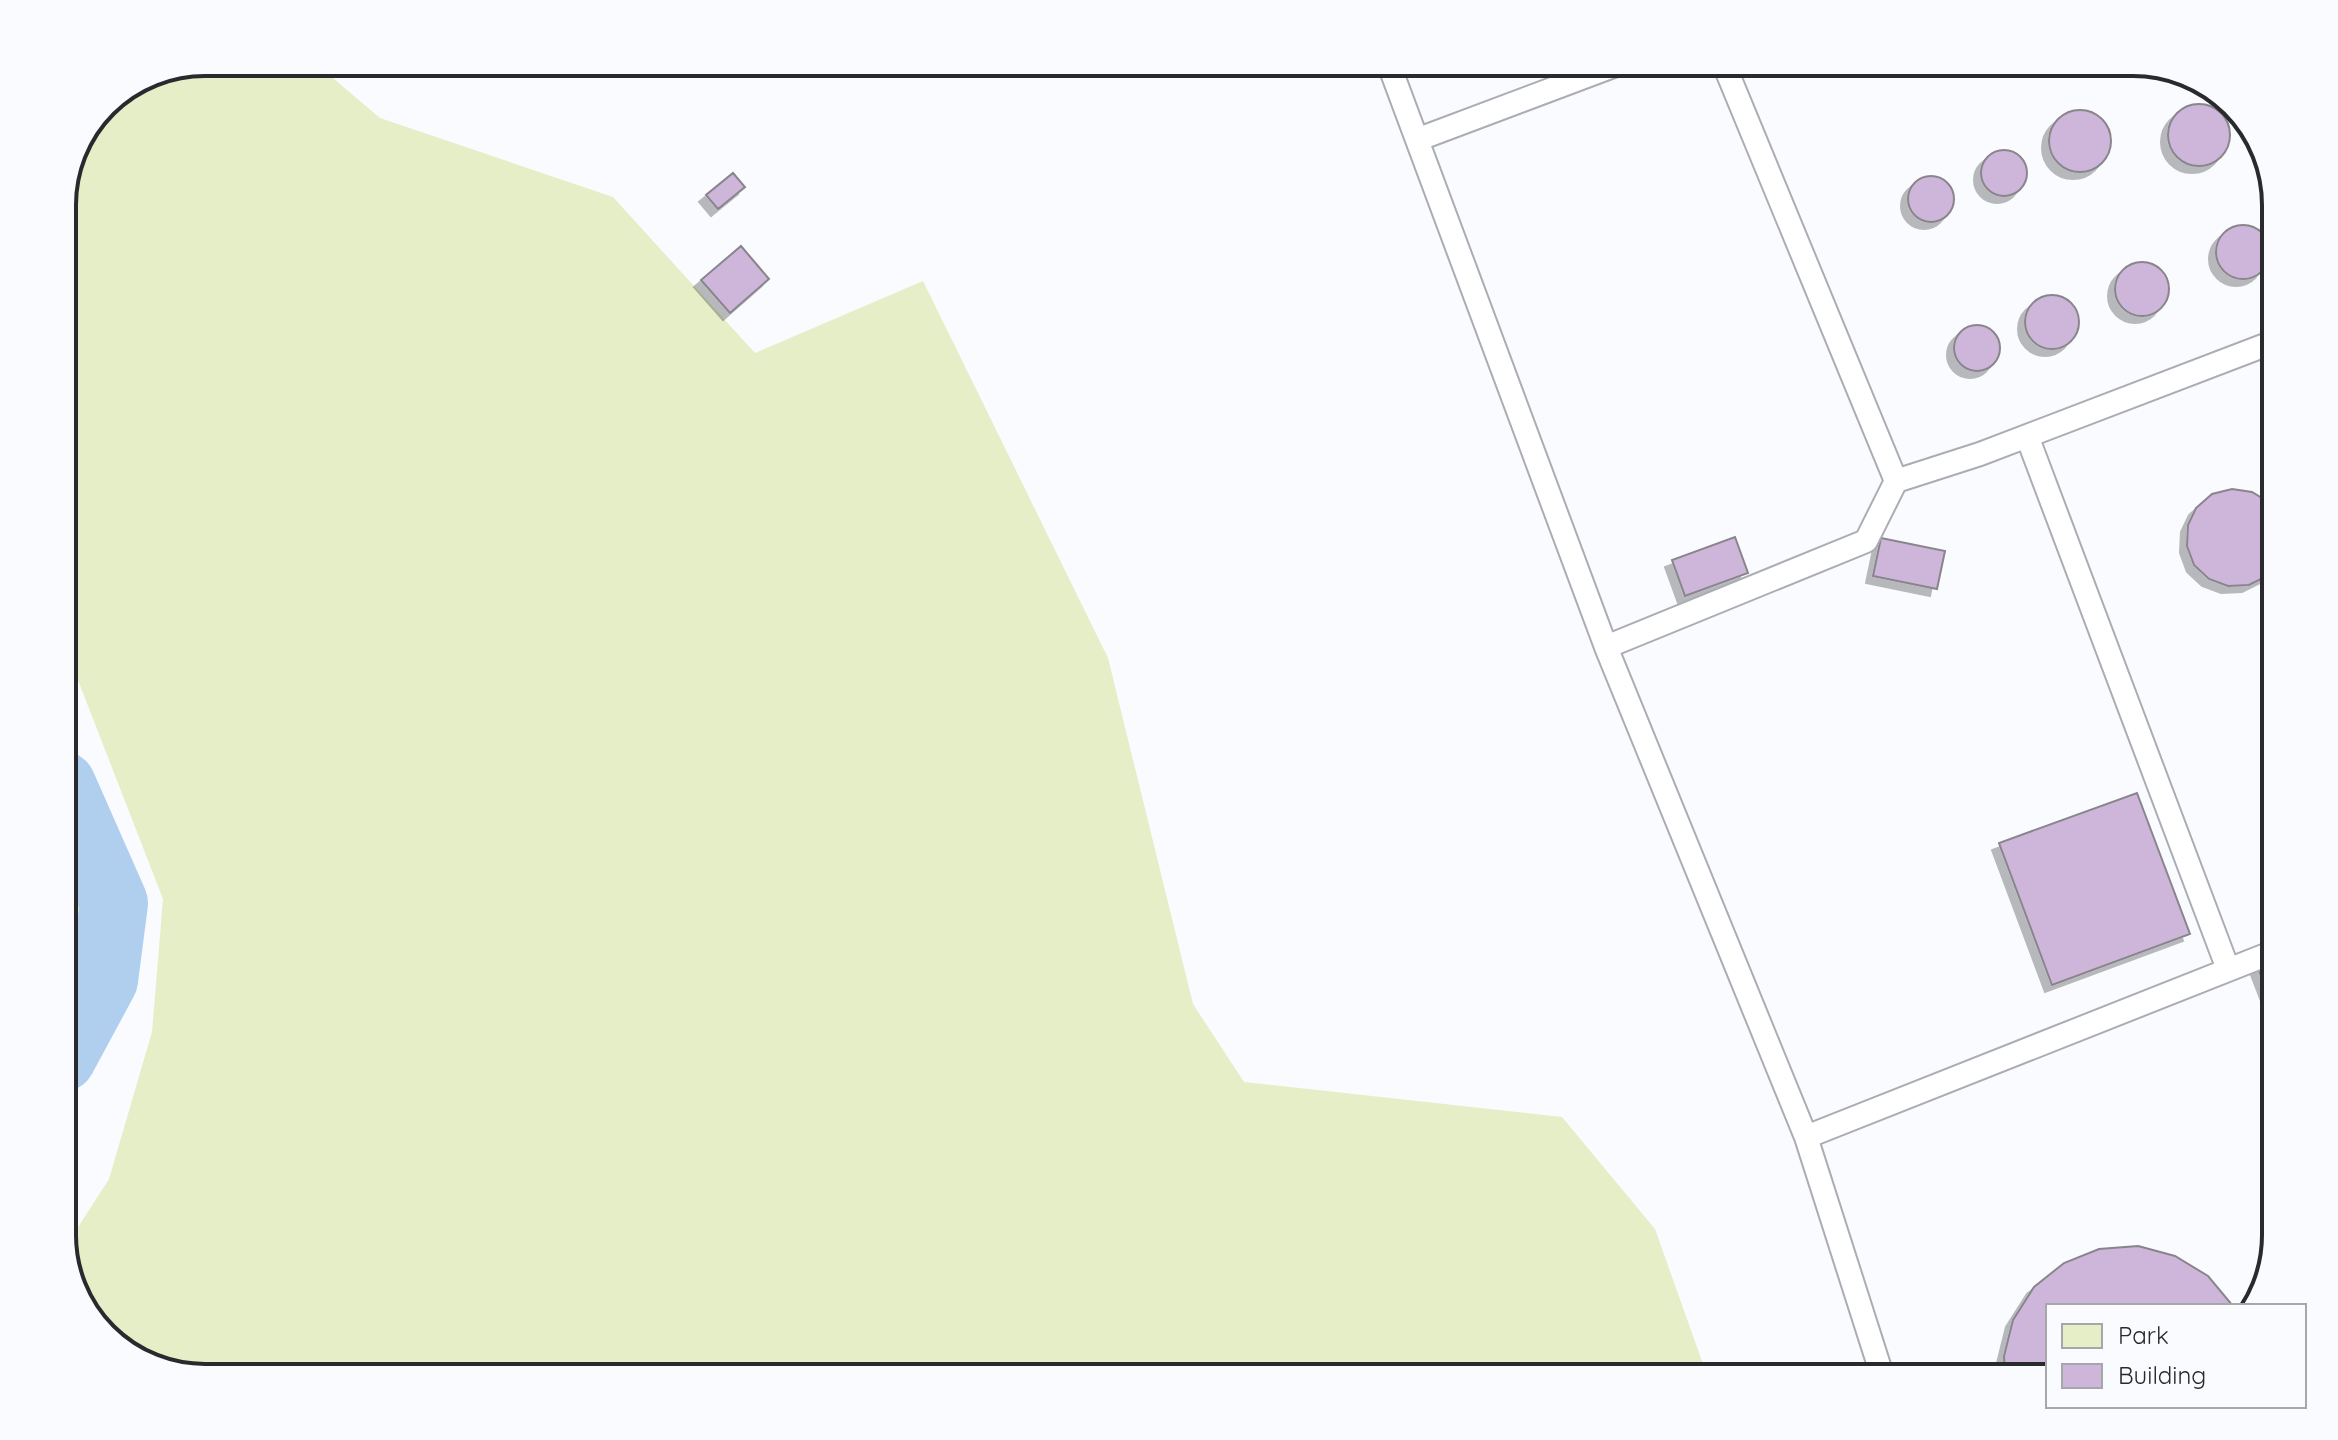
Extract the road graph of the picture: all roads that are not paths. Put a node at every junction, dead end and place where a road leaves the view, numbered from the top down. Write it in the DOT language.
graph roads {
  1 [pos="1394,76"];
  2 [pos="1587,76"];
  3 [pos="1729,76"];
  4 [pos="1419,139"];
  5 [pos="2262,346"];
  6 [pos="2027,436"];
  7 [pos="1896,481"];
  8 [pos="1606,647"];
  9 [pos="2262,956"];
  10 [pos="2228,969"];
  11 [pos="1806,1137"];
  12 [pos="1879,1364"];
  1 -- 4 [label="lane"];
  2 -- 4 [label="lane"];
  3 -- 7 [label="lane"];
  4 -- 8 [label="lane"];
  5 -- 6 [label="lane"];
  6 -- 7 [label="lane"];
  6 -- 10 [label="lane"];
  7 -- 8 [label="lane"];
  8 -- 11 [label="lane"];
  9 -- 10 [label="lane"];
  10 -- 11 [label="lane"];
  11 -- 12 [label="lane"];
}
